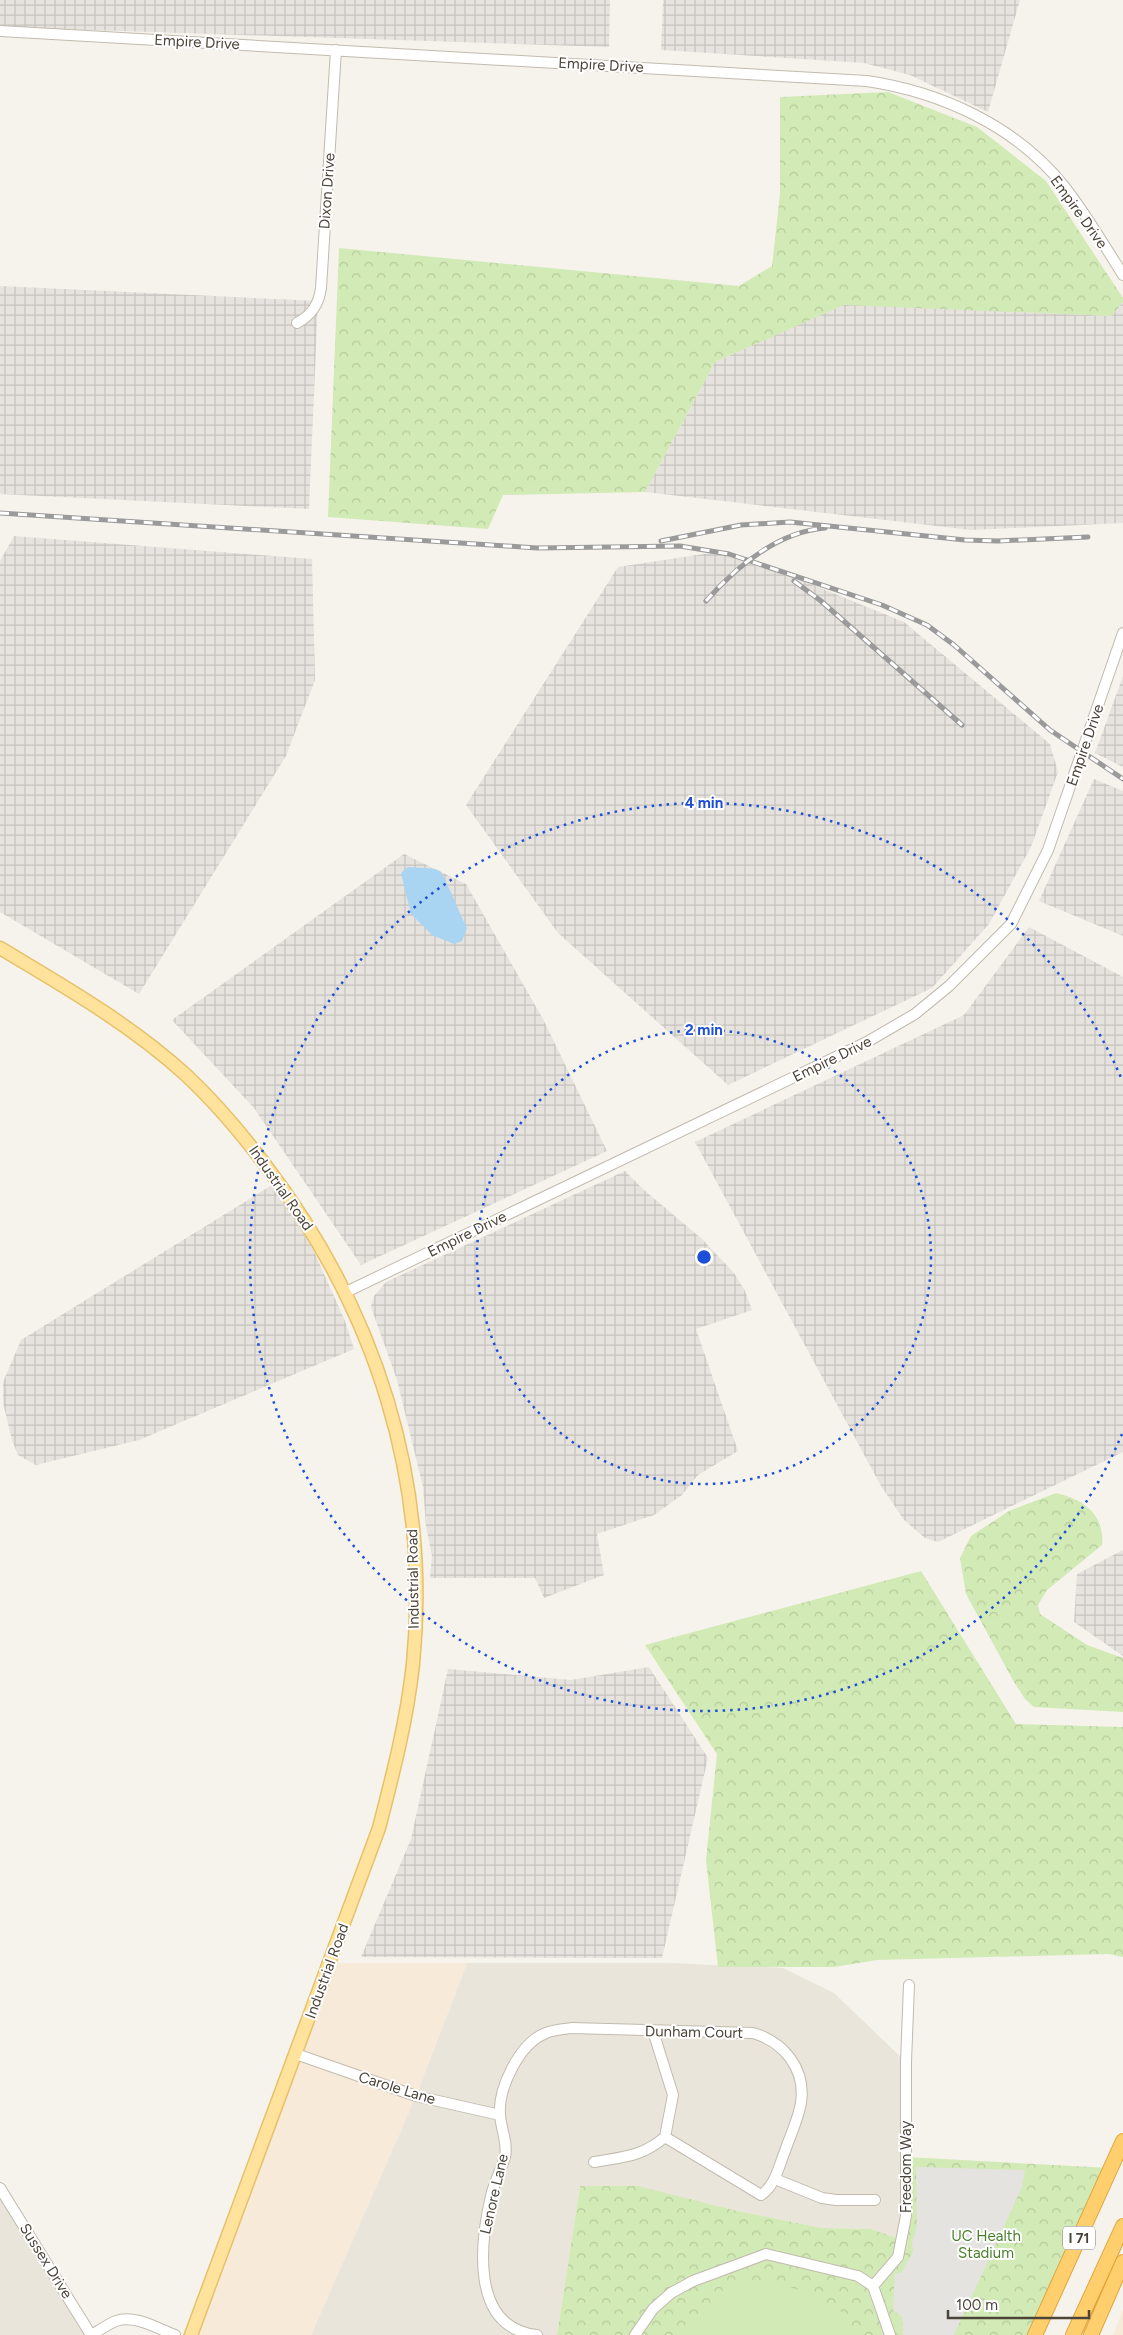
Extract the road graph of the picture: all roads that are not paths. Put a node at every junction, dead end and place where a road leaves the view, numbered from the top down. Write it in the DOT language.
graph roads {
  1 [pos="0,30"];
  2 [pos="336,50"];
  3 [pos="1123,275"];
  4 [pos="297,323"];
  5 [pos="1123,633"];
  6 [pos="0,948"];
  7 [pos="346,1292"];
  8 [pos="909,1985"];
  9 [pos="652,2031"];
  10 [pos="296,2054"];
  11 [pos="500,2115"];
  12 [pos="665,2137"];
  13 [pos="1123,2141"];
  14 [pos="594,2162"];
  15 [pos="774,2179"];
  16 [pos="0,2188"];
  17 [pos="875,2200"];
  18 [pos="1123,2226"];
  19 [pos="1123,2262"];
  20 [pos="873,2286"];
  21 [pos="92,2335"];
  22 [pos="175,2335"];
  23 [pos="191,2335"];
  24 [pos="538,2335"];
  25 [pos="635,2335"];
  26 [pos="890,2335"];
  27 [pos="1034,2335"];
  28 [pos="1073,2335"];
  29 [pos="1091,2335"];
  1 -- 2 [label="street, Empire Drive"];
  2 -- 3 [label="street, Empire Drive"];
  2 -- 4 [label="street, Dixon Drive"];
  5 -- 7 [label="street, Empire Drive"];
  6 -- 7 [label="main road, Industrial Road"];
  7 -- 10 [label="main road, Industrial Road"];
  8 -- 20 [label="street, Freedom Way"];
  9 -- 11 [label="street, Dunham Court"];
  9 -- 12 [label="street"];
  9 -- 15 [label="street, Dunham Court"];
  10 -- 11 [label="street, Carole Lane"];
  10 -- 23 [label="main road, Industrial Road"];
  11 -- 24 [label="street, Lenore Lane"];
  12 -- 14 [label="street"];
  12 -- 15 [label="street, Dunham Court"];
  13 -- 27 [label="highway, I 71"];
  15 -- 17 [label="street"];
  16 -- 21 [label="street, Sussex Drive"];
  18 -- 28 [label="highway, I 71"];
  19 -- 29 [label="highway"];
  20 -- 25 [label="street"];
  20 -- 26 [label="street"];
  21 -- 22 [label="street"];
}
